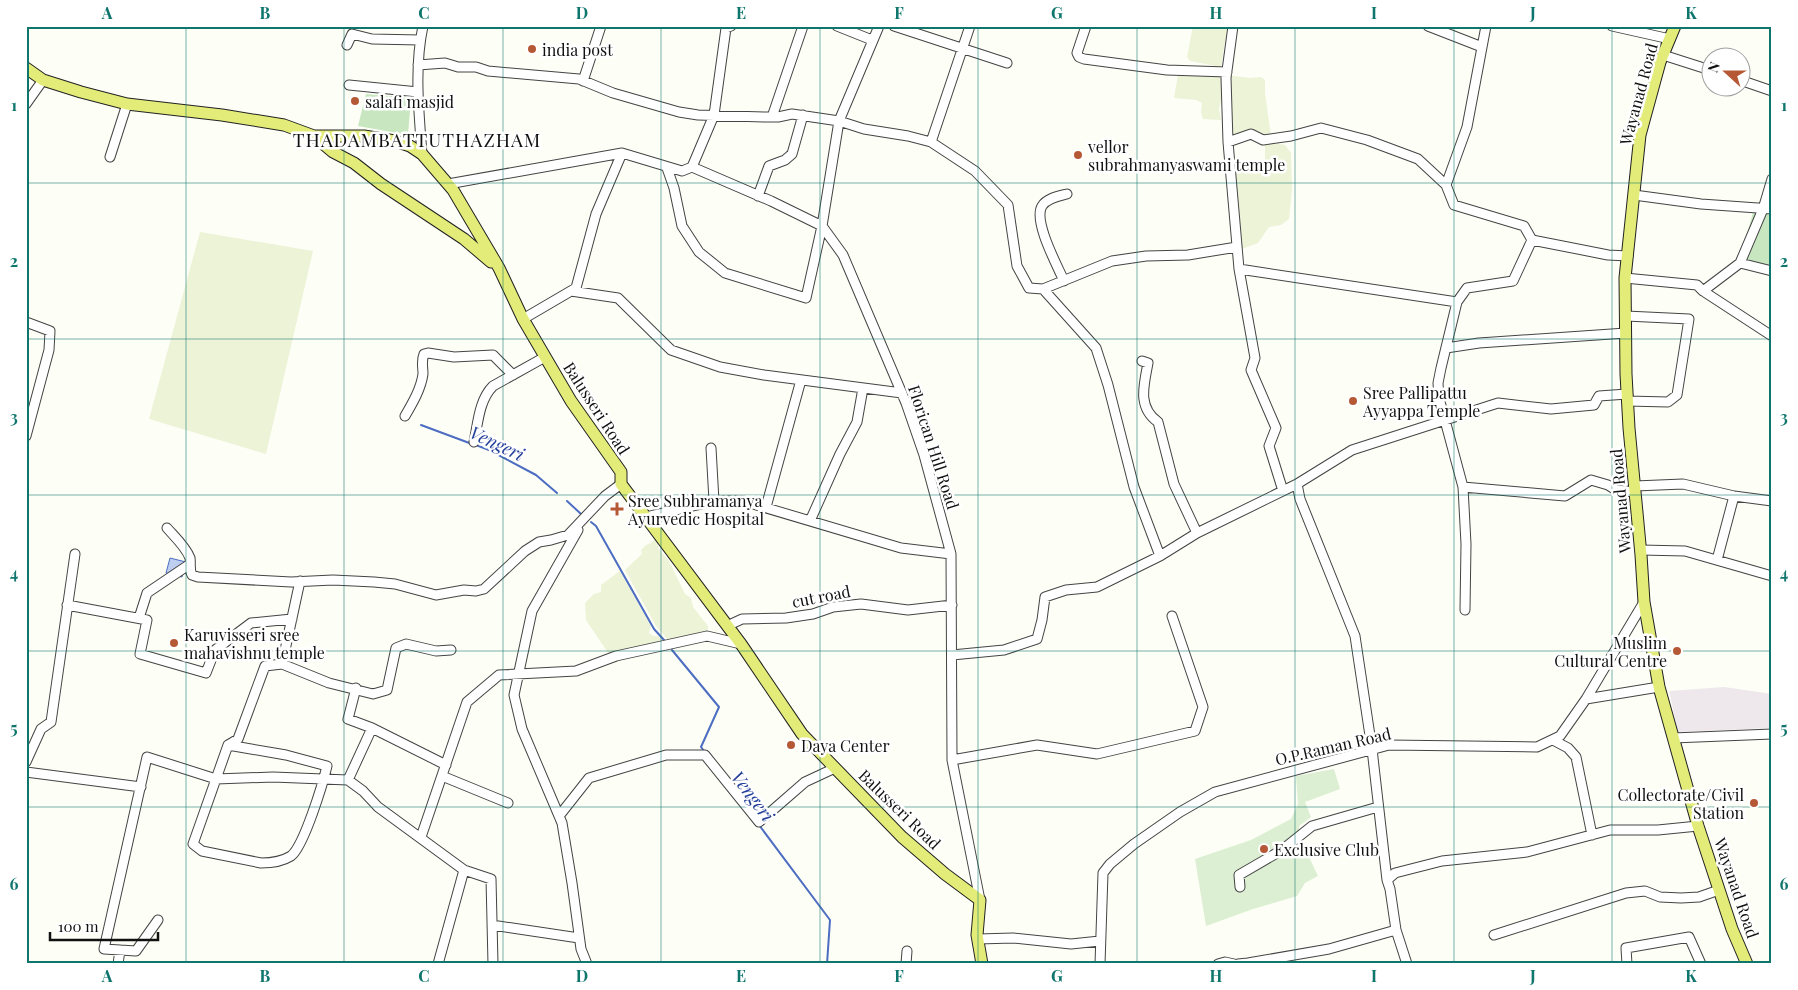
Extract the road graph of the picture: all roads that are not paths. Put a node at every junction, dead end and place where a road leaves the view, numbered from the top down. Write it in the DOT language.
graph roads {
  1 [pos="423,26"];
  2 [pos="601,26"];
  3 [pos="731,26"];
  4 [pos="803,26"];
  5 [pos="837,26"];
  6 [pos="879,26"];
  7 [pos="894,26"];
  8 [pos="970,26"];
  9 [pos="1086,26"];
  10 [pos="1233,26"];
  11 [pos="1428,26"];
  12 [pos="1486,26"];
  13 [pos="1612,26"];
  14 [pos="1675,26"];
  15 [pos="1670,39"];
  16 [pos="420,40"];
  17 [pos="872,40"];
  18 [pos="348,45"];
  19 [pos="1482,47"];
  20 [pos="962,48"];
  21 [pos="1663,56"];
  22 [pos="1007,62"];
  23 [pos="418,65"];
  24 [pos="1700,67"];
  25 [pos="26,68"];
  26 [pos="1227,72"];
  27 [pos="43,80"];
  28 [pos="584,81"];
  29 [pos="1750,83"];
  30 [pos="349,85"];
  31 [pos="1772,91"];
  32 [pos="418,92"];
  33 [pos="26,104"];
  34 [pos="127,104"];
  35 [pos="714,115"];
  36 [pos="803,116"];
  37 [pos="772,117"];
  38 [pos="839,121"];
  39 [pos="314,136"];
  40 [pos="931,142"];
  41 [pos="1228,142"];
  42 [pos="622,153"];
  43 [pos="422,154"];
  44 [pos="110,157"];
  45 [pos="692,167"];
  46 [pos="667,168"];
  47 [pos="1772,179"];
  48 [pos="448,184"];
  49 [pos="1446,185"];
  50 [pos="1067,194"];
  51 [pos="1634,195"];
  52 [pos="758,196"];
  53 [pos="1767,209"];
  54 [pos="822,226"];
  55 [pos="1532,240"];
  56 [pos="1237,247"];
  57 [pos="1628,256"];
  58 [pos="1740,263"];
  59 [pos="499,268"];
  60 [pos="1239,269"];
  61 [pos="1772,271"];
  62 [pos="1625,278"];
  63 [pos="1064,280"];
  64 [pos="1043,289"];
  65 [pos="571,290"];
  66 [pos="1703,291"];
  67 [pos="1457,302"];
  68 [pos="1626,316"];
  69 [pos="523,319"];
  70 [pos="26,322"];
  71 [pos="1626,333"];
  72 [pos="1772,336"];
  73 [pos="1446,348"];
  74 [pos="545,357"];
  75 [pos="1142,361"];
  76 [pos="513,375"];
  77 [pos="801,380"];
  78 [pos="863,388"];
  79 [pos="902,393"];
  80 [pos="1627,398"];
  81 [pos="406,416"];
  82 [pos="1446,420"];
  83 [pos="26,436"];
  84 [pos="474,442"];
  85 [pos="712,448"];
  86 [pos="621,484"];
  87 [pos="1297,484"];
  88 [pos="1463,487"];
  89 [pos="1635,489"];
  90 [pos="1283,491"];
  91 [pos="1734,496"];
  92 [pos="714,501"];
  93 [pos="1772,501"];
  94 [pos="766,508"];
  95 [pos="646,518"];
  96 [pos="585,519"];
  97 [pos="810,520"];
  98 [pos="167,528"];
  99 [pos="1197,533"];
  100 [pos="1641,550"];
  101 [pos="75,554"];
  102 [pos="951,554"];
  103 [pos="1160,556"];
  104 [pos="1717,560"];
  105 [pos="190,564"];
  106 [pos="1772,576"];
  107 [pos="300,581"];
  108 [pos="1644,602"];
  109 [pos="67,605"];
  110 [pos="952,605"];
  111 [pos="1465,610"];
  112 [pos="1172,616"];
  113 [pos="139,618"];
  114 [pos="292,619"];
  115 [pos="727,626"];
  116 [pos="741,644"];
  117 [pos="450,650"];
  118 [pos="952,655"];
  119 [pos="282,664"];
  120 [pos="518,675"];
  121 [pos="1659,687"];
  122 [pos="356,688"];
  123 [pos="1586,699"];
  124 [pos="372,728"];
  125 [pos="1772,734"];
  126 [pos="26,736"];
  127 [pos="1673,738"];
  128 [pos="36,740"];
  129 [pos="1553,740"];
  130 [pos="228,745"];
  131 [pos="1372,749"];
  132 [pos="952,760"];
  133 [pos="26,762"];
  134 [pos="446,765"];
  135 [pos="835,768"];
  136 [pos="26,772"];
  137 [pos="442,776"];
  138 [pos="216,779"];
  139 [pos="324,779"];
  140 [pos="348,780"];
  141 [pos="141,787"];
  142 [pos="508,803"];
  143 [pos="1378,807"];
  144 [pos="559,816"];
  145 [pos="1698,826"];
  146 [pos="1592,835"];
  147 [pos="421,837"];
  148 [pos="464,870"];
  149 [pos="1387,880"];
  150 [pos="1240,887"];
  151 [pos="1719,890"];
  152 [pos="980,900"];
  153 [pos="158,920"];
  154 [pos="492,925"];
  155 [pos="1396,930"];
  156 [pos="1494,935"];
  157 [pos="579,938"];
  158 [pos="978,939"];
  159 [pos="1100,941"];
  160 [pos="120,950"];
  161 [pos="907,951"];
  162 [pos="118,964"];
  163 [pos="438,964"];
  164 [pos="493,964"];
  165 [pos="587,964"];
  166 [pos="906,964"];
  167 [pos="982,964"];
  168 [pos="1100,964"];
  169 [pos="1218,964"];
  170 [pos="1236,964"];
  171 [pos="1407,964"];
  172 [pos="1627,964"];
  173 [pos="1701,964"];
  174 [pos="1747,964"];
  1 -- 16 [label="street"];
  2 -- 28 [label="street"];
  3 -- 35 [label="street"];
  4 -- 37 [label="street"];
  5 -- 17 [label="street"];
  6 -- 17 [label="street"];
  7 -- 20 [label="street"];
  8 -- 20 [label="street"];
  9 -- 26 [label="street"];
  10 -- 26 [label="street"];
  11 -- 19 [label="street"];
  12 -- 19 [label="street"];
  13 -- 15 [label="street"];
  14 -- 15 [label="main road, Wayanad Road"];
  15 -- 21 [label="main road, Wayanad Road"];
  16 -- 18 [label="street"];
  16 -- 23 [label="street"];
  17 -- 38 [label="street"];
  19 -- 49 [label="street"];
  20 -- 22 [label="street"];
  20 -- 40 [label="street"];
  21 -- 24 [label="street"];
  21 -- 51 [label="main road, Wayanad Road"];
  23 -- 28 [label="street"];
  23 -- 32 [label="street"];
  25 -- 27 [label="main road"];
  26 -- 41 [label="street"];
  27 -- 33 [label="street"];
  27 -- 34 [label="main road"];
  28 -- 35 [label="street"];
  29 -- 31 [label="street"];
  30 -- 32 [label="street"];
  32 -- 43 [label="street"];
  34 -- 39 [label="main road"];
  34 -- 44 [label="street"];
  35 -- 37 [label="street"];
  35 -- 45 [label="street"];
  36 -- 37 [label="street"];
  36 -- 38 [label="street"];
  36 -- 52 [label="street"];
  38 -- 40 [label="street"];
  38 -- 54 [label="street"];
  39 -- 43 [label="main road, Balusseri Road"];
  39 -- 59 [label="main road"];
  40 -- 64 [label="street"];
  41 -- 49 [label="street"];
  41 -- 56 [label="street"];
  42 -- 46 [label="street"];
  42 -- 48 [label="street"];
  42 -- 65 [label="street"];
  43 -- 48 [label="main road, Balusseri Road"];
  45 -- 46 [label="street"];
  45 -- 52 [label="street"];
  46 -- 54 [label="street"];
  47 -- 53 [label="street"];
  48 -- 59 [label="main road, Balusseri Road"];
  49 -- 55 [label="street"];
  50 -- 63 [label="street"];
  51 -- 53 [label="street"];
  51 -- 57 [label="main road, Wayanad Road"];
  52 -- 54 [label="street"];
  53 -- 58 [label="street"];
  54 -- 79 [label="street, Florican Hill Road"];
  55 -- 57 [label="street"];
  55 -- 67 [label="street"];
  56 -- 60 [label="street"];
  56 -- 63 [label="street"];
  57 -- 62 [label="main road, Wayanad Road"];
  58 -- 61 [label="street"];
  58 -- 66 [label="street"];
  59 -- 69 [label="main road, Balusseri Road"];
  60 -- 67 [label="street"];
  60 -- 90 [label="street"];
  62 -- 66 [label="street"];
  62 -- 68 [label="main road, Wayanad Road"];
  63 -- 64 [label="street"];
  64 -- 103 [label="street"];
  65 -- 69 [label="street"];
  65 -- 77 [label="street"];
  66 -- 72 [label="street"];
  67 -- 73 [label="street"];
  68 -- 71 [label="main road, Wayanad Road"];
  68 -- 80 [label="street"];
  69 -- 74 [label="main road, Balusseri Road"];
  70 -- 83 [label="street"];
  71 -- 73 [label="street"];
  71 -- 80 [label="main road, Wayanad Road"];
  73 -- 82 [label="street"];
  74 -- 76 [label="street"];
  74 -- 86 [label="main road, Balusseri Road"];
  75 -- 99 [label="street"];
  76 -- 81 [label="street"];
  76 -- 84 [label="street"];
  77 -- 78 [label="street"];
  77 -- 94 [label="street"];
  78 -- 79 [label="street"];
  78 -- 97 [label="street"];
  79 -- 102 [label="street, Florican Hill Road"];
  80 -- 82 [label="street"];
  80 -- 89 [label="main road, Wayanad Road"];
  82 -- 87 [label="street"];
  82 -- 88 [label="street"];
  85 -- 92 [label="street"];
  86 -- 95 [label="main road, Balusseri Road"];
  86 -- 96 [label="street"];
  87 -- 90 [label="street"];
  87 -- 131 [label="street"];
  88 -- 89 [label="street"];
  88 -- 111 [label="street"];
  89 -- 91 [label="street"];
  89 -- 100 [label="main road, Wayanad Road"];
  90 -- 99 [label="street"];
  91 -- 93 [label="street"];
  91 -- 104 [label="street"];
  92 -- 94 [label="street"];
  92 -- 95 [label="street"];
  94 -- 97 [label="street"];
  95 -- 115 [label="main road, Balusseri Road"];
  96 -- 107 [label="street"];
  96 -- 120 [label="street"];
  97 -- 102 [label="street"];
  98 -- 105 [label="street"];
  99 -- 103 [label="street"];
  100 -- 104 [label="street"];
  100 -- 108 [label="main road, Wayanad Road"];
  101 -- 109 [label="street"];
  102 -- 110 [label="street, Florican Hill Road"];
  103 -- 118 [label="street"];
  104 -- 106 [label="street"];
  105 -- 107 [label="street"];
  105 -- 113 [label="street"];
  107 -- 114 [label="street"];
  108 -- 121 [label="main road, Wayanad Road"];
  108 -- 123 [label="street"];
  109 -- 113 [label="street"];
  109 -- 128 [label="street"];
  110 -- 115 [label="street, cut road"];
  110 -- 118 [label="street, Florican Hill Road"];
  112 -- 132 [label="street"];
  113 -- 114 [label="street"];
  114 -- 119 [label="street"];
  115 -- 116 [label="main road, Balusseri Road"];
  116 -- 120 [label="street"];
  116 -- 135 [label="main road, Balusseri Road"];
  117 -- 122 [label="street"];
  118 -- 132 [label="street, Florican Hill Road"];
  119 -- 122 [label="street"];
  119 -- 130 [label="street"];
  120 -- 134 [label="street"];
  120 -- 144 [label="street"];
  121 -- 123 [label="street"];
  121 -- 127 [label="main road, Wayanad Road"];
  122 -- 124 [label="street"];
  123 -- 129 [label="street"];
  124 -- 134 [label="street"];
  124 -- 140 [label="street"];
  125 -- 127 [label="street"];
  126 -- 128 [label="street"];
  127 -- 145 [label="main road, Wayanad Road"];
  128 -- 133 [label="street"];
  129 -- 131 [label="street, O.P.Raman Road"];
  129 -- 146 [label="street"];
  130 -- 138 [label="street"];
  130 -- 139 [label="street"];
  131 -- 143 [label="street"];
  131 -- 159 [label="street, O.P.Raman Road"];
  132 -- 152 [label="street, Florican Hill Road"];
  134 -- 137 [label="street"];
  135 -- 144 [label="street"];
  135 -- 152 [label="main road, Balusseri Road"];
  136 -- 141 [label="street"];
  137 -- 142 [label="street"];
  137 -- 147 [label="street"];
  138 -- 139 [label="street"];
  138 -- 139 [label="street"];
  138 -- 141 [label="street"];
  139 -- 140 [label="street"];
  140 -- 147 [label="street"];
  141 -- 160 [label="street"];
  143 -- 149 [label="street"];
  143 -- 150 [label="street"];
  144 -- 157 [label="street"];
  145 -- 146 [label="street"];
  145 -- 151 [label="main road, Wayanad Road"];
  146 -- 149 [label="street"];
  147 -- 148 [label="street"];
  148 -- 154 [label="street"];
  148 -- 163 [label="street"];
  149 -- 155 [label="street"];
  151 -- 156 [label="street"];
  151 -- 174 [label="main road, Wayanad Road"];
  152 -- 158 [label="main road"];
  153 -- 160 [label="street"];
  154 -- 157 [label="street"];
  154 -- 164 [label="street"];
  155 -- 170 [label="street"];
  155 -- 171 [label="street"];
  157 -- 165 [label="street"];
  158 -- 159 [label="street"];
  158 -- 167 [label="main road"];
  159 -- 168 [label="street, O.P.Raman Road"];
  160 -- 162 [label="street"];
  161 -- 166 [label="street"];
  169 -- 170 [label="street"];
  172 -- 173 [label="street"];
}
